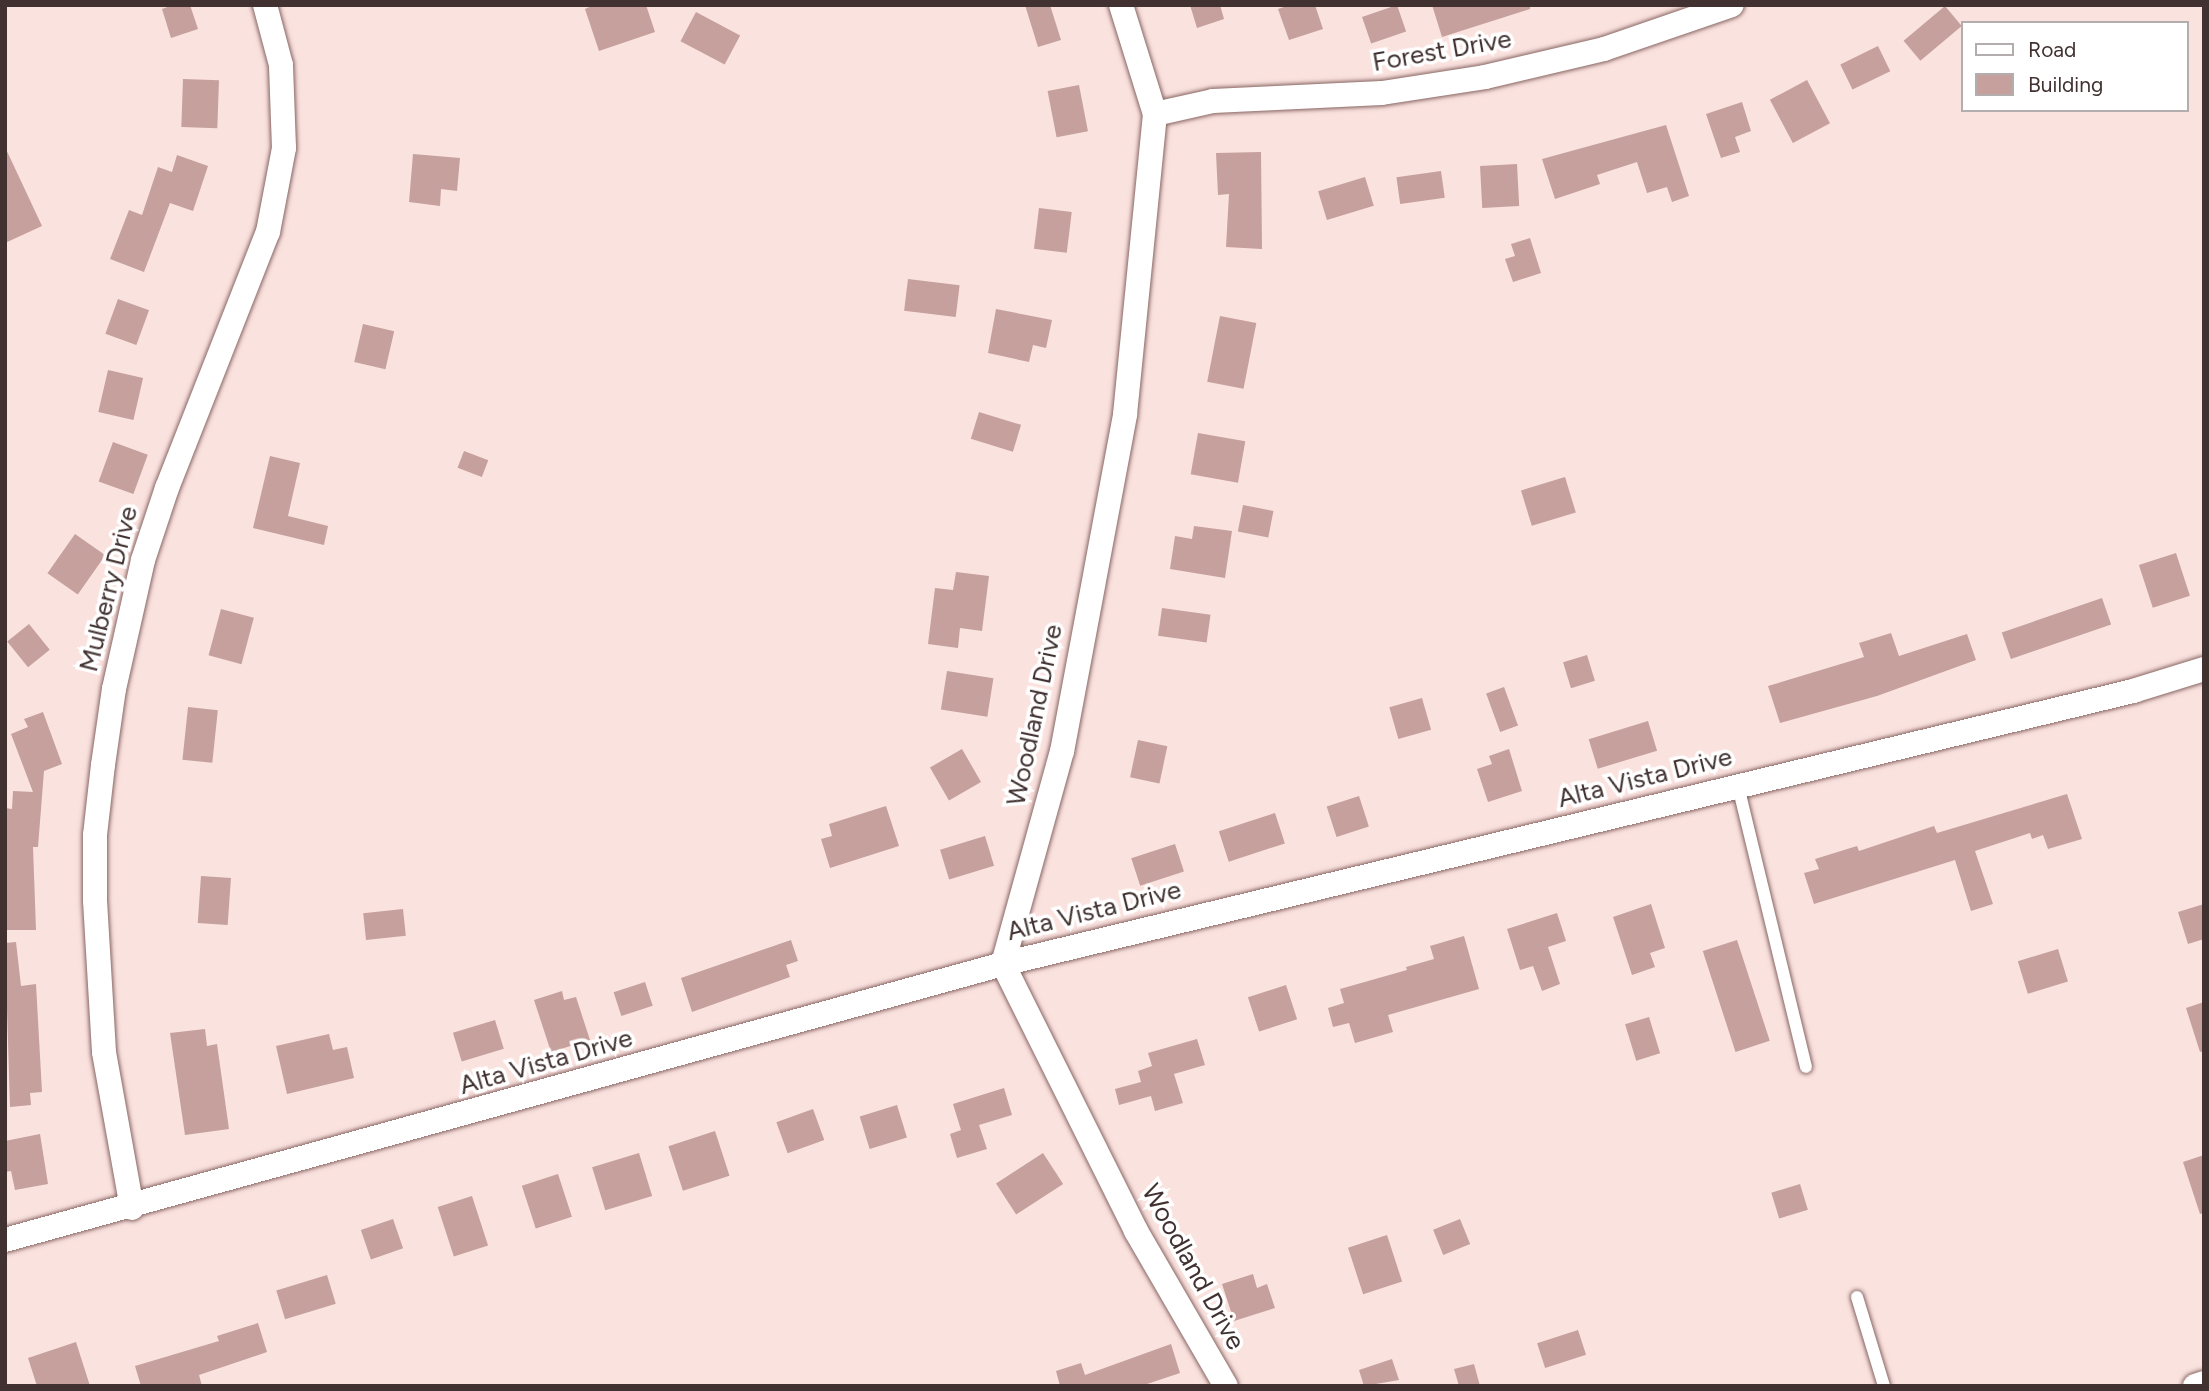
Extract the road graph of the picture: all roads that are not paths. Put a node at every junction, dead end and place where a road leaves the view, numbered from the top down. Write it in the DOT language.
graph roads {
  1 [pos="265,5"];
  2 [pos="1121,5"];
  3 [pos="1732,5"];
  4 [pos="1155,114"];
  5 [pos="2204,669"];
  6 [pos="1738,786"];
  7 [pos="1003,964"];
  8 [pos="1806,1067"];
  9 [pos="132,1208"];
  10 [pos="5,1240"];
  11 [pos="1857,1297"];
  12 [pos="2204,1383"];
  13 [pos="1226,1386"];
  14 [pos="1884,1386"];
  15 [pos="2195,1386"];
  1 -- 9 [label="street, Mulberry Drive"];
  2 -- 4 [label="street, Woodland Drive"];
  3 -- 4 [label="street, Forest Drive"];
  4 -- 7 [label="street, Woodland Drive"];
  5 -- 6 [label="street, Alta Vista Drive"];
  6 -- 7 [label="street, Alta Vista Drive"];
  6 -- 8 [label="lane"];
  7 -- 9 [label="street, Alta Vista Drive"];
  7 -- 13 [label="street, Woodland Drive"];
  9 -- 10 [label="street, Alta Vista Drive"];
  11 -- 14 [label="lane"];
  12 -- 15 [label="street"];
}
